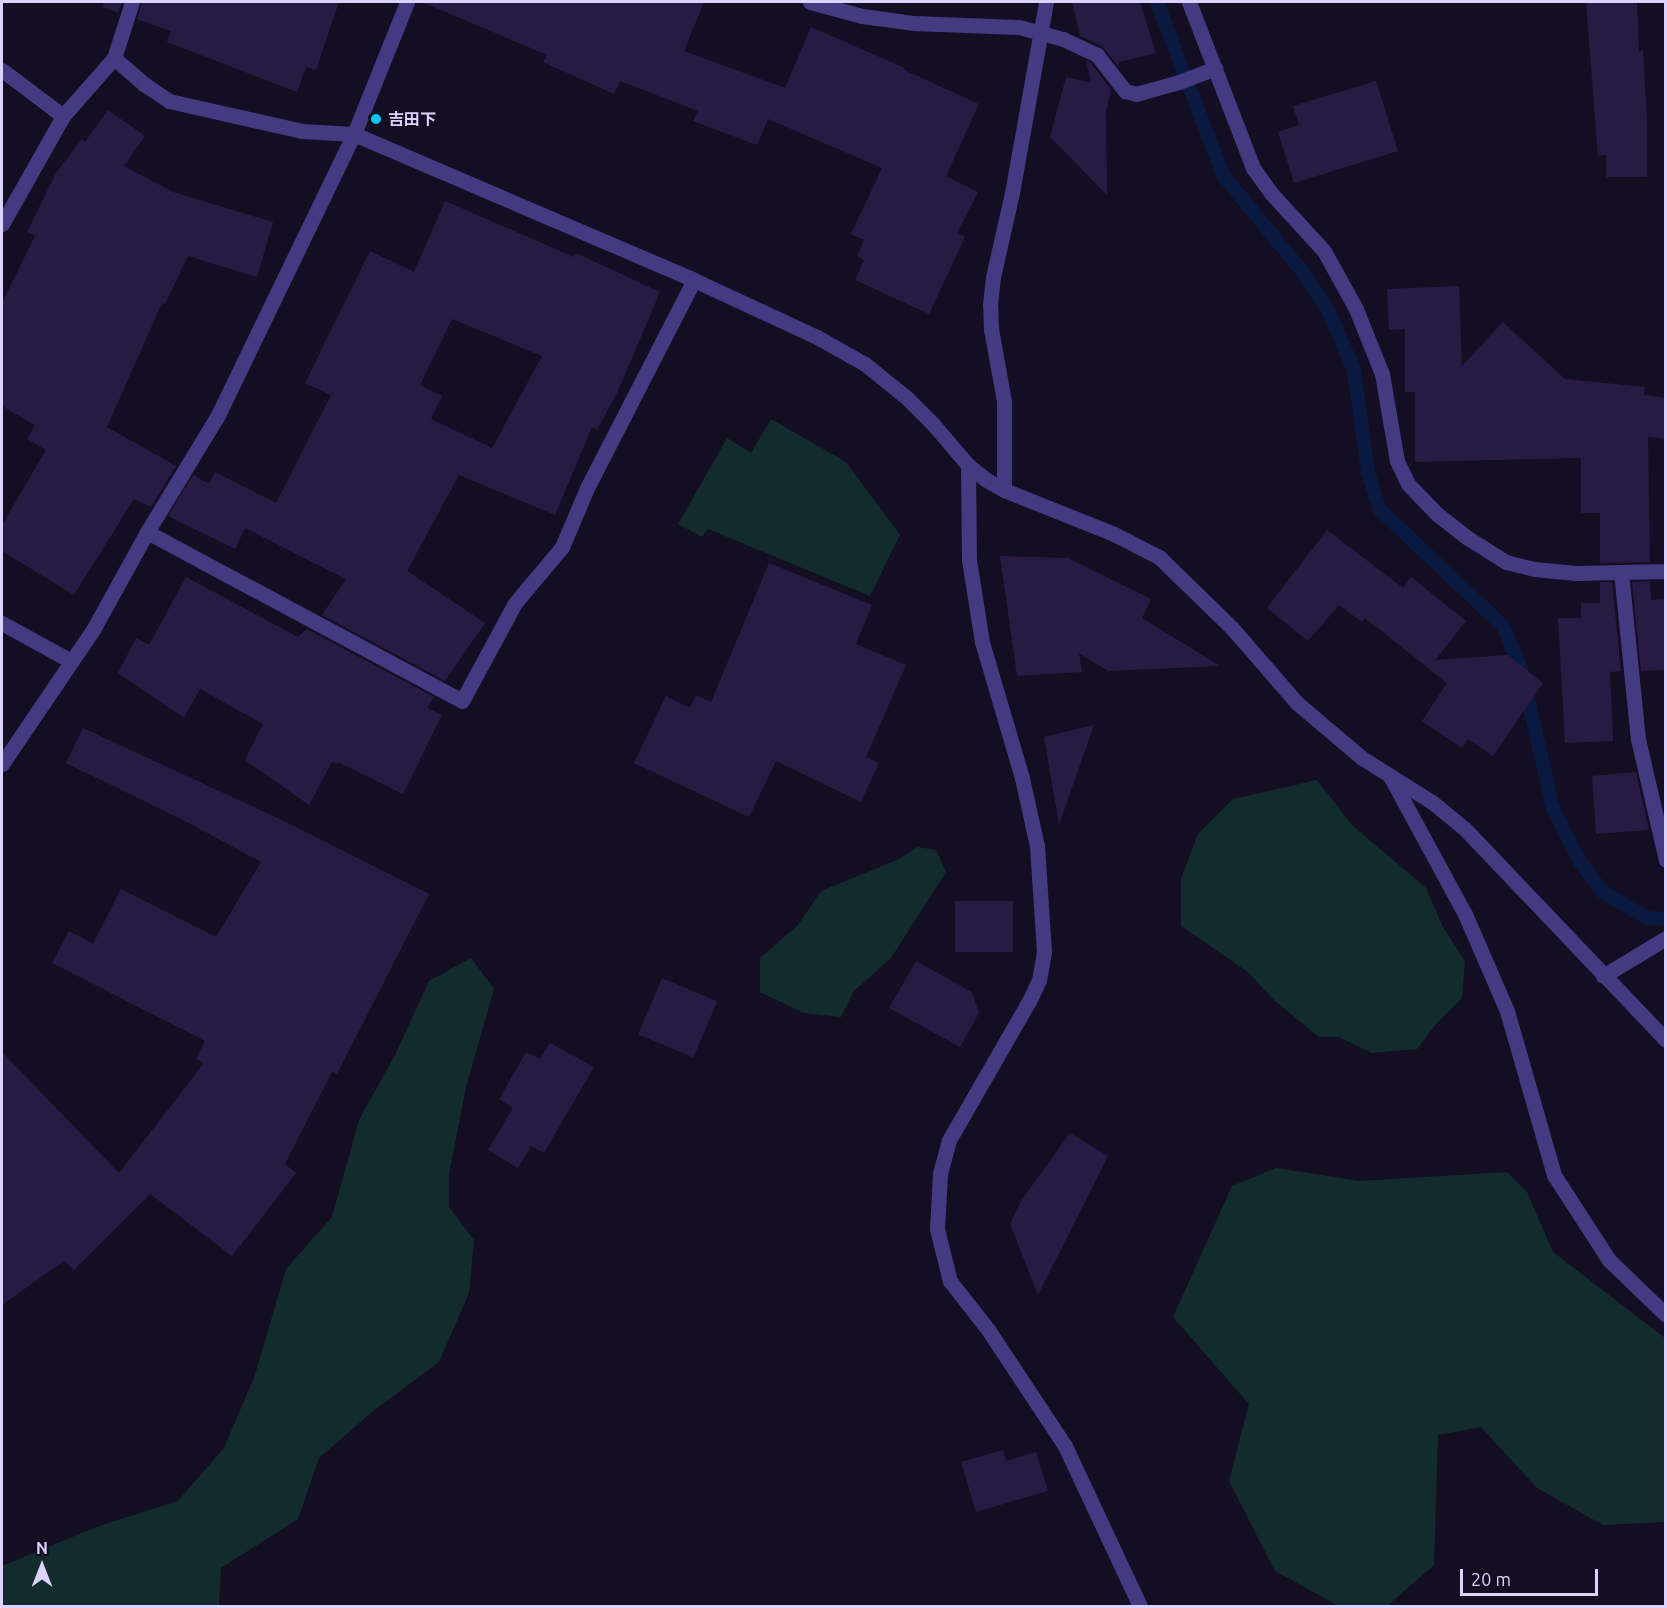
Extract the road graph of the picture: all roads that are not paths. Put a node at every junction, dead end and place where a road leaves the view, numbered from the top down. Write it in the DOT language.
graph roads {
  1 [pos="132,2"];
  2 [pos="407,2"];
  3 [pos="810,2"];
  4 [pos="1046,2"];
  5 [pos="1189,2"];
  6 [pos="1040,33"];
  7 [pos="114,58"];
  8 [pos="1215,68"];
  9 [pos="2,70"];
  10 [pos="63,116"];
  11 [pos="354,134"];
  12 [pos="2,224"];
  13 [pos="694,280"];
  14 [pos="968,465"];
  15 [pos="1004,490"];
  16 [pos="147,532"];
  17 [pos="1665,571"];
  18 [pos="1622,572"];
  19 [pos="2,623"];
  20 [pos="71,661"];
  21 [pos="2,764"];
  22 [pos="1390,776"];
  23 [pos="1665,860"];
  24 [pos="1665,938"];
  25 [pos="1603,976"];
  26 [pos="1665,1040"];
  27 [pos="1665,1315"];
  28 [pos="1140,1606"];
  1 -- 7 [label="street"];
  2 -- 11 [label="street"];
  3 -- 6 [label="street"];
  4 -- 6 [label="street"];
  5 -- 8 [label="street"];
  6 -- 8 [label="street"];
  6 -- 15 [label="street"];
  7 -- 10 [label="street"];
  7 -- 11 [label="street"];
  8 -- 18 [label="street"];
  9 -- 10 [label="street"];
  10 -- 12 [label="street"];
  11 -- 13 [label="street"];
  11 -- 16 [label="street"];
  13 -- 14 [label="street"];
  13 -- 16 [label="street"];
  14 -- 15 [label="street"];
  14 -- 28 [label="street"];
  15 -- 22 [label="street"];
  16 -- 20 [label="street"];
  17 -- 18 [label="street"];
  18 -- 23 [label="street"];
  19 -- 20 [label="street"];
  20 -- 21 [label="street"];
  22 -- 25 [label="street"];
  22 -- 27 [label="street"];
  24 -- 25 [label="street"];
  25 -- 26 [label="street"];
}
